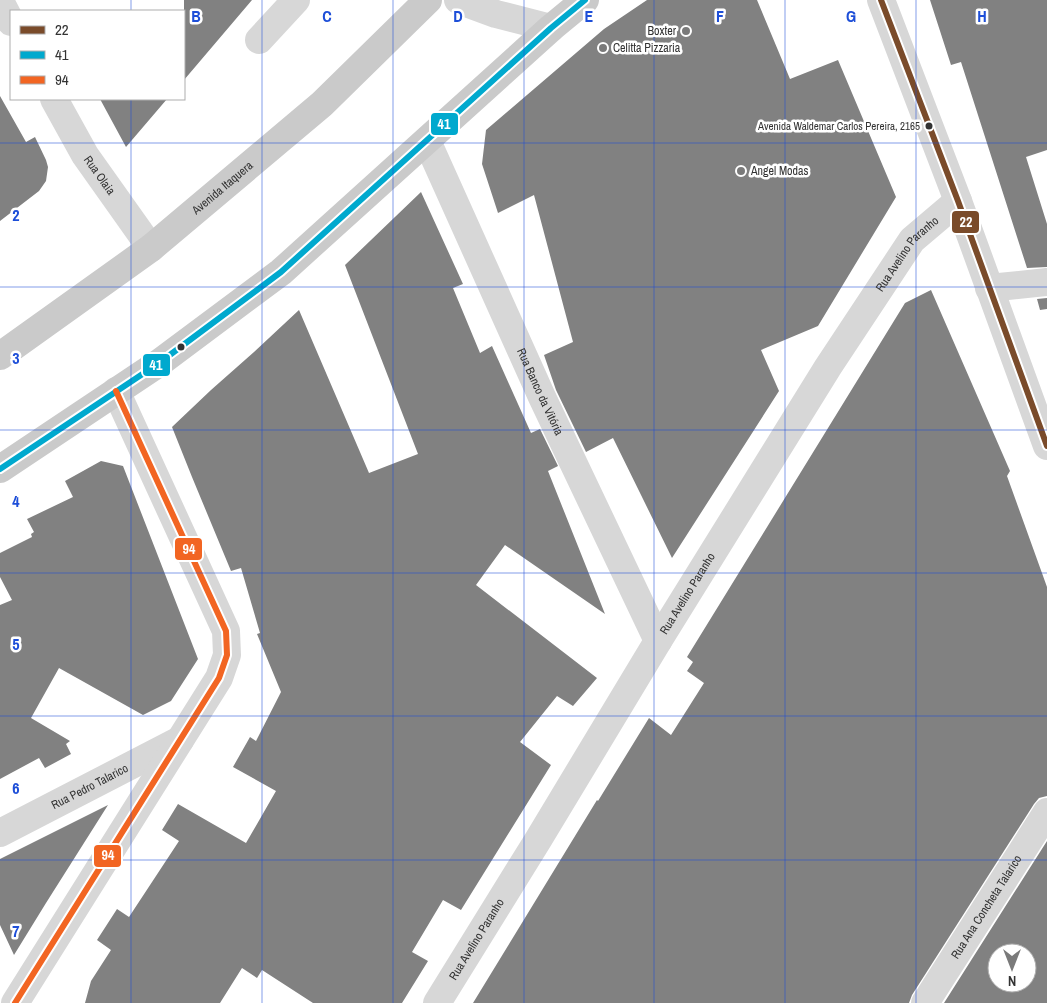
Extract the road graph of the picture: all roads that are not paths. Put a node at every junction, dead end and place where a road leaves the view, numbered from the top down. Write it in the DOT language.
graph roads {
  1 [pos="296,0"];
  2 [pos="428,0"];
  3 [pos="458,0"];
  4 [pos="585,0"];
  5 [pos="881,0"];
  6 [pos="0,1"];
  7 [pos="10,20"];
  8 [pos="551,28"];
  9 [pos="259,40"];
  10 [pos="55,100"];
  11 [pos="427,141"];
  12 [pos="958,201"];
  13 [pos="151,248"];
  14 [pos="1047,282"];
  15 [pos="989,288"];
  16 [pos="0,356"];
  17 [pos="116,392"];
  18 [pos="1047,446"];
  19 [pos="0,469"];
  20 [pos="658,641"];
  21 [pos="180,740"];
  22 [pos="1047,812"];
  23 [pos="0,833"];
  24 [pos="15,1003"];
  25 [pos="437,1003"];
  26 [pos="925,1003"];
  1 -- 9 [label="street"];
  2 -- 13 [label="main road, Avenida Itaquera"];
  3 -- 8 [label="street"];
  4 -- 8 [label="main road"];
  5 -- 12 [label="street"];
  6 -- 7 [label="street"];
  8 -- 11 [label="main road"];
  10 -- 13 [label="street, Rua Olaia"];
  11 -- 17 [label="main road"];
  11 -- 20 [label="street, Rua Banco da Vitória"];
  12 -- 15 [label="street"];
  12 -- 20 [label="street, Rua Avelino Paranho"];
  13 -- 16 [label="main road, Avenida Itaquera"];
  14 -- 15 [label="street"];
  15 -- 18 [label="street"];
  17 -- 19 [label="main road"];
  17 -- 21 [label="street"];
  20 -- 25 [label="street, Rua Avelino Paranho"];
  21 -- 23 [label="street, Rua Pedro Talarico"];
  21 -- 24 [label="street"];
  22 -- 26 [label="street, Rua Ana Concheta Talarico"];
}
